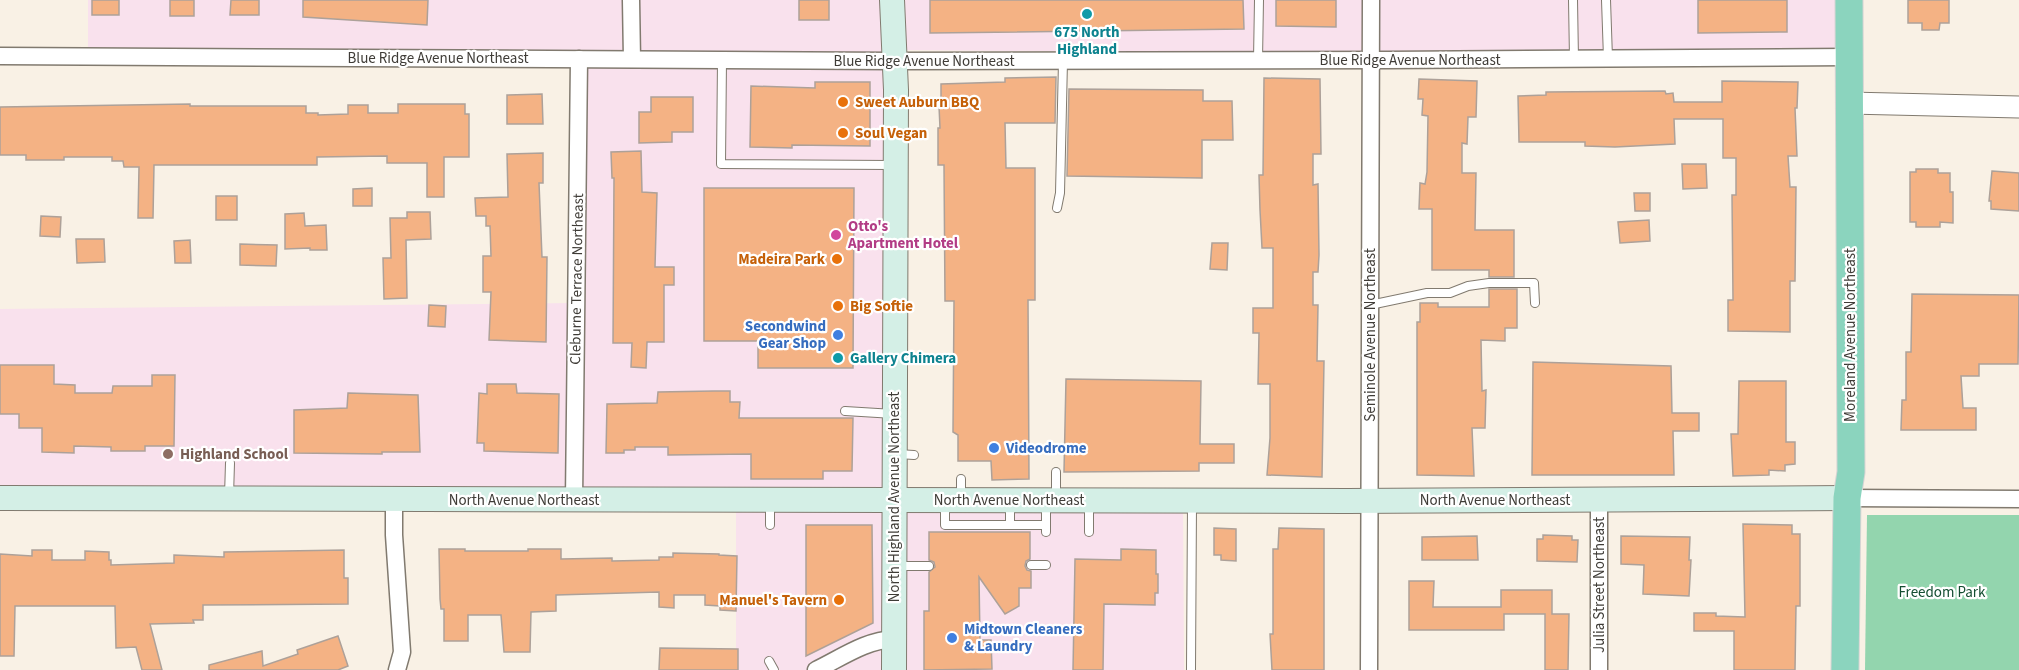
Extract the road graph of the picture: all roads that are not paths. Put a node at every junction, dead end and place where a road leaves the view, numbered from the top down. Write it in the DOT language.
graph roads {
  1 [pos="631,0"];
  2 [pos="892,0"];
  3 [pos="1259,0"];
  4 [pos="1371,0"];
  5 [pos="1573,0"];
  6 [pos="1606,0"];
  7 [pos="1850,0"];
  8 [pos="0,56"];
  9 [pos="1848,57"];
  10 [pos="1608,58"];
  11 [pos="579,59"];
  12 [pos="632,59"];
  13 [pos="1574,59"];
  14 [pos="722,60"];
  15 [pos="1258,60"];
  16 [pos="1371,60"];
  17 [pos="895,61"];
  18 [pos="1063,61"];
  19 [pos="1849,103"];
  20 [pos="2019,107"];
  21 [pos="896,165"];
  22 [pos="1057,208"];
  23 [pos="1535,303"];
  24 [pos="1370,305"];
  25 [pos="845,411"];
  26 [pos="895,414"];
  27 [pos="230,463"];
  28 [pos="1056,472"];
  29 [pos="956,493"];
  30 [pos="0,498"];
  31 [pos="1846,498"];
  32 [pos="229,499"];
  33 [pos="394,499"];
  34 [pos="1010,499"];
  35 [pos="1051,499"];
  36 [pos="1599,499"];
  37 [pos="2019,499"];
  38 [pos="574,500"];
  39 [pos="770,500"];
  40 [pos="894,500"];
  41 [pos="1089,500"];
  42 [pos="1192,500"];
  43 [pos="1370,501"];
  44 [pos="770,525"];
  45 [pos="1010,525"];
  46 [pos="1089,532"];
  47 [pos="1031,565"];
  48 [pos="1046,565"];
  49 [pos="894,566"];
  50 [pos="929,566"];
  51 [pos="894,639"];
  52 [pos="769,661"];
  53 [pos="398,670"];
  54 [pos="774,670"];
  55 [pos="816,670"];
  56 [pos="894,670"];
  57 [pos="1191,670"];
  58 [pos="1370,670"];
  59 [pos="1599,670"];
  60 [pos="1845,670"];
  1 -- 12 [label="street"];
  2 -- 17 [label="main road, North Highland Avenue Northeast"];
  3 -- 15 [label="lane"];
  4 -- 16 [label="street, Seminole Avenue Northeast"];
  5 -- 13 [label="lane"];
  6 -- 10 [label="lane"];
  7 -- 9 [label="highway, Moreland Avenue Northeast"];
  8 -- 11 [label="street, Blue Ridge Avenue Northeast"];
  9 -- 10 [label="street, Blue Ridge Avenue Northeast"];
  9 -- 19 [label="highway, Moreland Avenue Northeast"];
  10 -- 13 [label="street, Blue Ridge Avenue Northeast"];
  11 -- 12 [label="street, Blue Ridge Avenue Northeast"];
  11 -- 38 [label="street, Cleburne Terrace Northeast"];
  12 -- 14 [label="street, Blue Ridge Avenue Northeast"];
  13 -- 16 [label="street, Blue Ridge Avenue Northeast"];
  14 -- 17 [label="street, Blue Ridge Avenue Northeast"];
  14 -- 21 [label="lane"];
  15 -- 16 [label="street, Blue Ridge Avenue Northeast"];
  15 -- 18 [label="street, Blue Ridge Avenue Northeast"];
  16 -- 24 [label="street, Seminole Avenue Northeast"];
  17 -- 18 [label="street, Blue Ridge Avenue Northeast"];
  17 -- 21 [label="main road, North Highland Avenue Northeast"];
  18 -- 22 [label="lane"];
  19 -- 20 [label="street"];
  19 -- 31 [label="highway, Moreland Avenue Northeast"];
  21 -- 26 [label="main road, North Highland Avenue Northeast"];
  23 -- 24 [label="lane"];
  24 -- 43 [label="street, Seminole Avenue Northeast"];
  25 -- 26 [label="lane"];
  26 -- 40 [label="main road, North Highland Avenue Northeast"];
  27 -- 32 [label="lane"];
  28 -- 35 [label="lane"];
  29 -- 34 [label="main road, North Avenue Northeast"];
  29 -- 40 [label="main road, North Avenue Northeast"];
  29 -- 45 [label="lane"];
  30 -- 32 [label="main road, North Avenue Northeast"];
  31 -- 36 [label="main road, North Avenue Northeast"];
  31 -- 37 [label="street, North Avenue Northeast"];
  31 -- 60 [label="highway, Moreland Avenue Northeast"];
  32 -- 33 [label="main road, North Avenue Northeast"];
  33 -- 38 [label="main road, North Avenue Northeast"];
  33 -- 53 [label="street"];
  34 -- 35 [label="main road, North Avenue Northeast"];
  34 -- 45 [label="lane"];
  35 -- 41 [label="main road, North Avenue Northeast"];
  35 -- 45 [label="lane"];
  36 -- 43 [label="main road, North Avenue Northeast"];
  36 -- 59 [label="street, Julia Street Northeast"];
  38 -- 39 [label="main road, North Avenue Northeast"];
  39 -- 40 [label="main road, North Avenue Northeast"];
  39 -- 44 [label="lane"];
  40 -- 49 [label="main road, North Highland Avenue Northeast"];
  41 -- 42 [label="main road, North Avenue Northeast"];
  41 -- 46 [label="lane"];
  42 -- 43 [label="main road, North Avenue Northeast"];
  42 -- 57 [label="lane"];
  43 -- 58 [label="street, Seminole Avenue Northeast"];
  47 -- 48 [label="lane"];
  49 -- 50 [label="lane"];
  49 -- 51 [label="main road, North Highland Avenue Northeast"];
  51 -- 55 [label="street"];
  51 -- 56 [label="main road, North Highland Avenue Northeast"];
  52 -- 54 [label="lane"];
}
